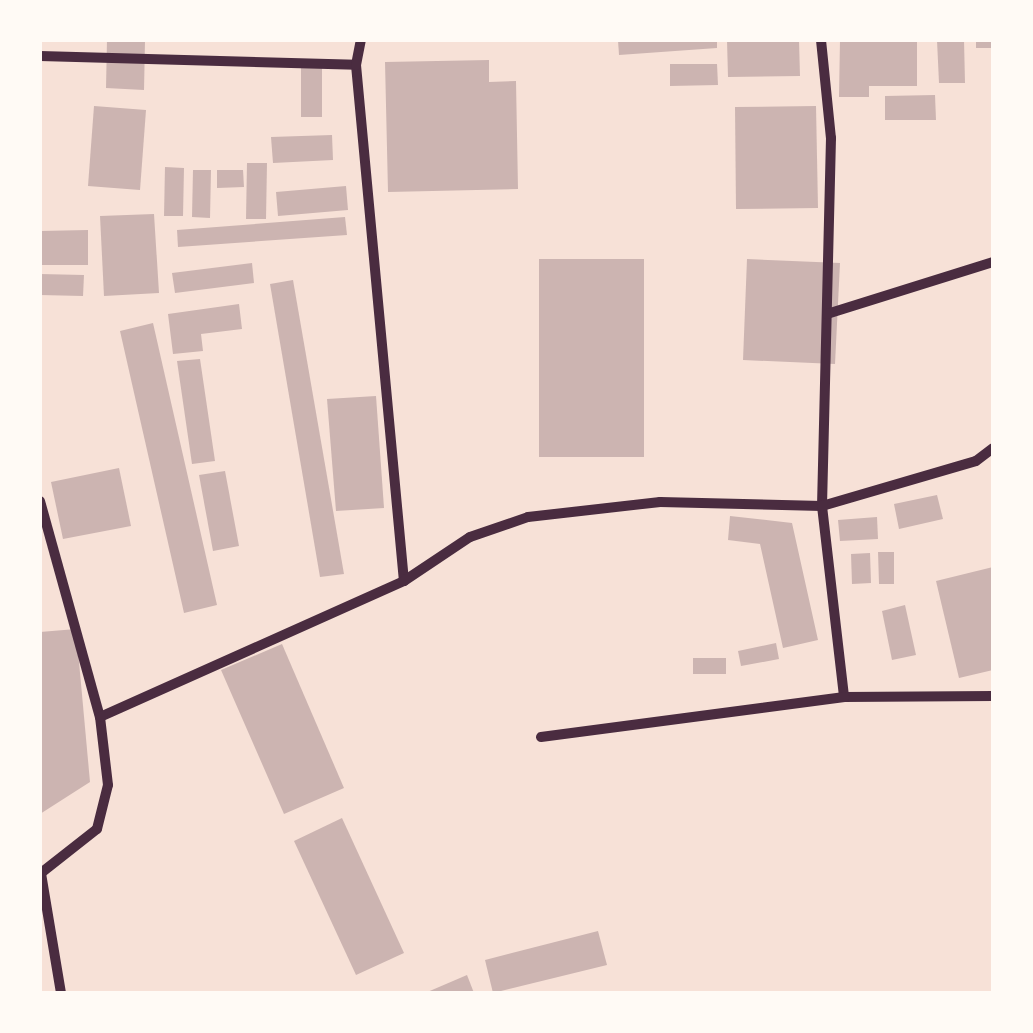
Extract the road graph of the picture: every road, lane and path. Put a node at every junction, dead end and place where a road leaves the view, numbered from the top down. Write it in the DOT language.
graph roads {
  1 [pos="360,40"];
  2 [pos="822,40"];
  3 [pos="40,56"];
  4 [pos="356,65"];
  5 [pos="993,262"];
  6 [pos="828,314"];
  7 [pos="993,448"];
  8 [pos="40,501"];
  9 [pos="822,506"];
  10 [pos="404,582"];
  11 [pos="993,696"];
  12 [pos="844,697"];
  13 [pos="100,716"];
  14 [pos="541,737"];
  15 [pos="61,993"];
  1 -- 4 [label="street"];
  2 -- 6 [label="street"];
  3 -- 4 [label="street"];
  4 -- 10 [label="street"];
  5 -- 6 [label="street"];
  6 -- 9 [label="street"];
  7 -- 9 [label="street"];
  8 -- 13 [label="street"];
  9 -- 10 [label="street"];
  9 -- 12 [label="street"];
  10 -- 13 [label="street"];
  11 -- 12 [label="street"];
  12 -- 14 [label="street"];
  13 -- 15 [label="street"];
}
